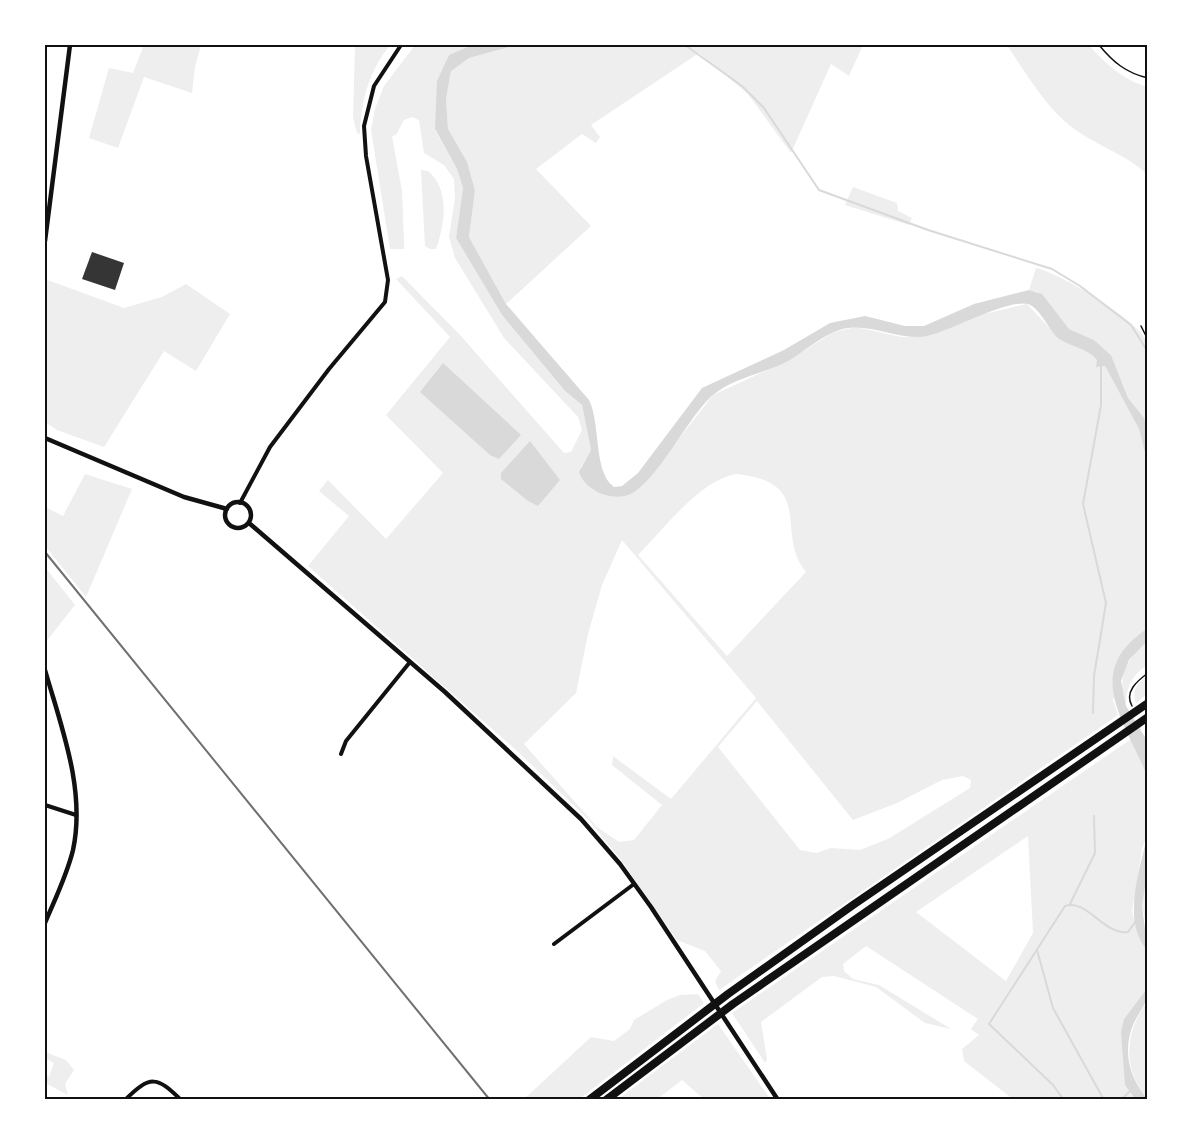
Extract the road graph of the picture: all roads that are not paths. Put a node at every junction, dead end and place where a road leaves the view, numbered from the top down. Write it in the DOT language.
graph roads {
  1 [pos="70,45"];
  2 [pos="401,45"];
  3 [pos="45,241"];
  4 [pos="45,439"];
  5 [pos="240,503"];
  6 [pos="227,509"];
  7 [pos="249,523"];
  8 [pos="410,662"];
  9 [pos="45,670"];
  10 [pos="1147,704"];
  11 [pos="1148,717"];
  12 [pos="341,754"];
  13 [pos="45,805"];
  14 [pos="76,815"];
  15 [pos="634,884"];
  16 [pos="45,923"];
  17 [pos="554,944"];
  18 [pos="125,1100"];
  19 [pos="182,1100"];
  20 [pos="589,1100"];
  21 [pos="606,1100"];
  22 [pos="778,1100"];
  1 -- 3 [label="street"];
  2 -- 5 [label="street"];
  4 -- 6 [label="street"];
  5 -- 6 [label="street"];
  5 -- 7 [label="street"];
  6 -- 7 [label="street"];
  7 -- 8 [label="street"];
  8 -- 12 [label="street"];
  8 -- 15 [label="street"];
  9 -- 14 [label="street"];
  10 -- 20 [label="highway"];
  11 -- 21 [label="highway"];
  13 -- 14 [label="street"];
  14 -- 16 [label="street"];
  15 -- 17 [label="street"];
  15 -- 22 [label="street"];
  18 -- 19 [label="street"];
}
